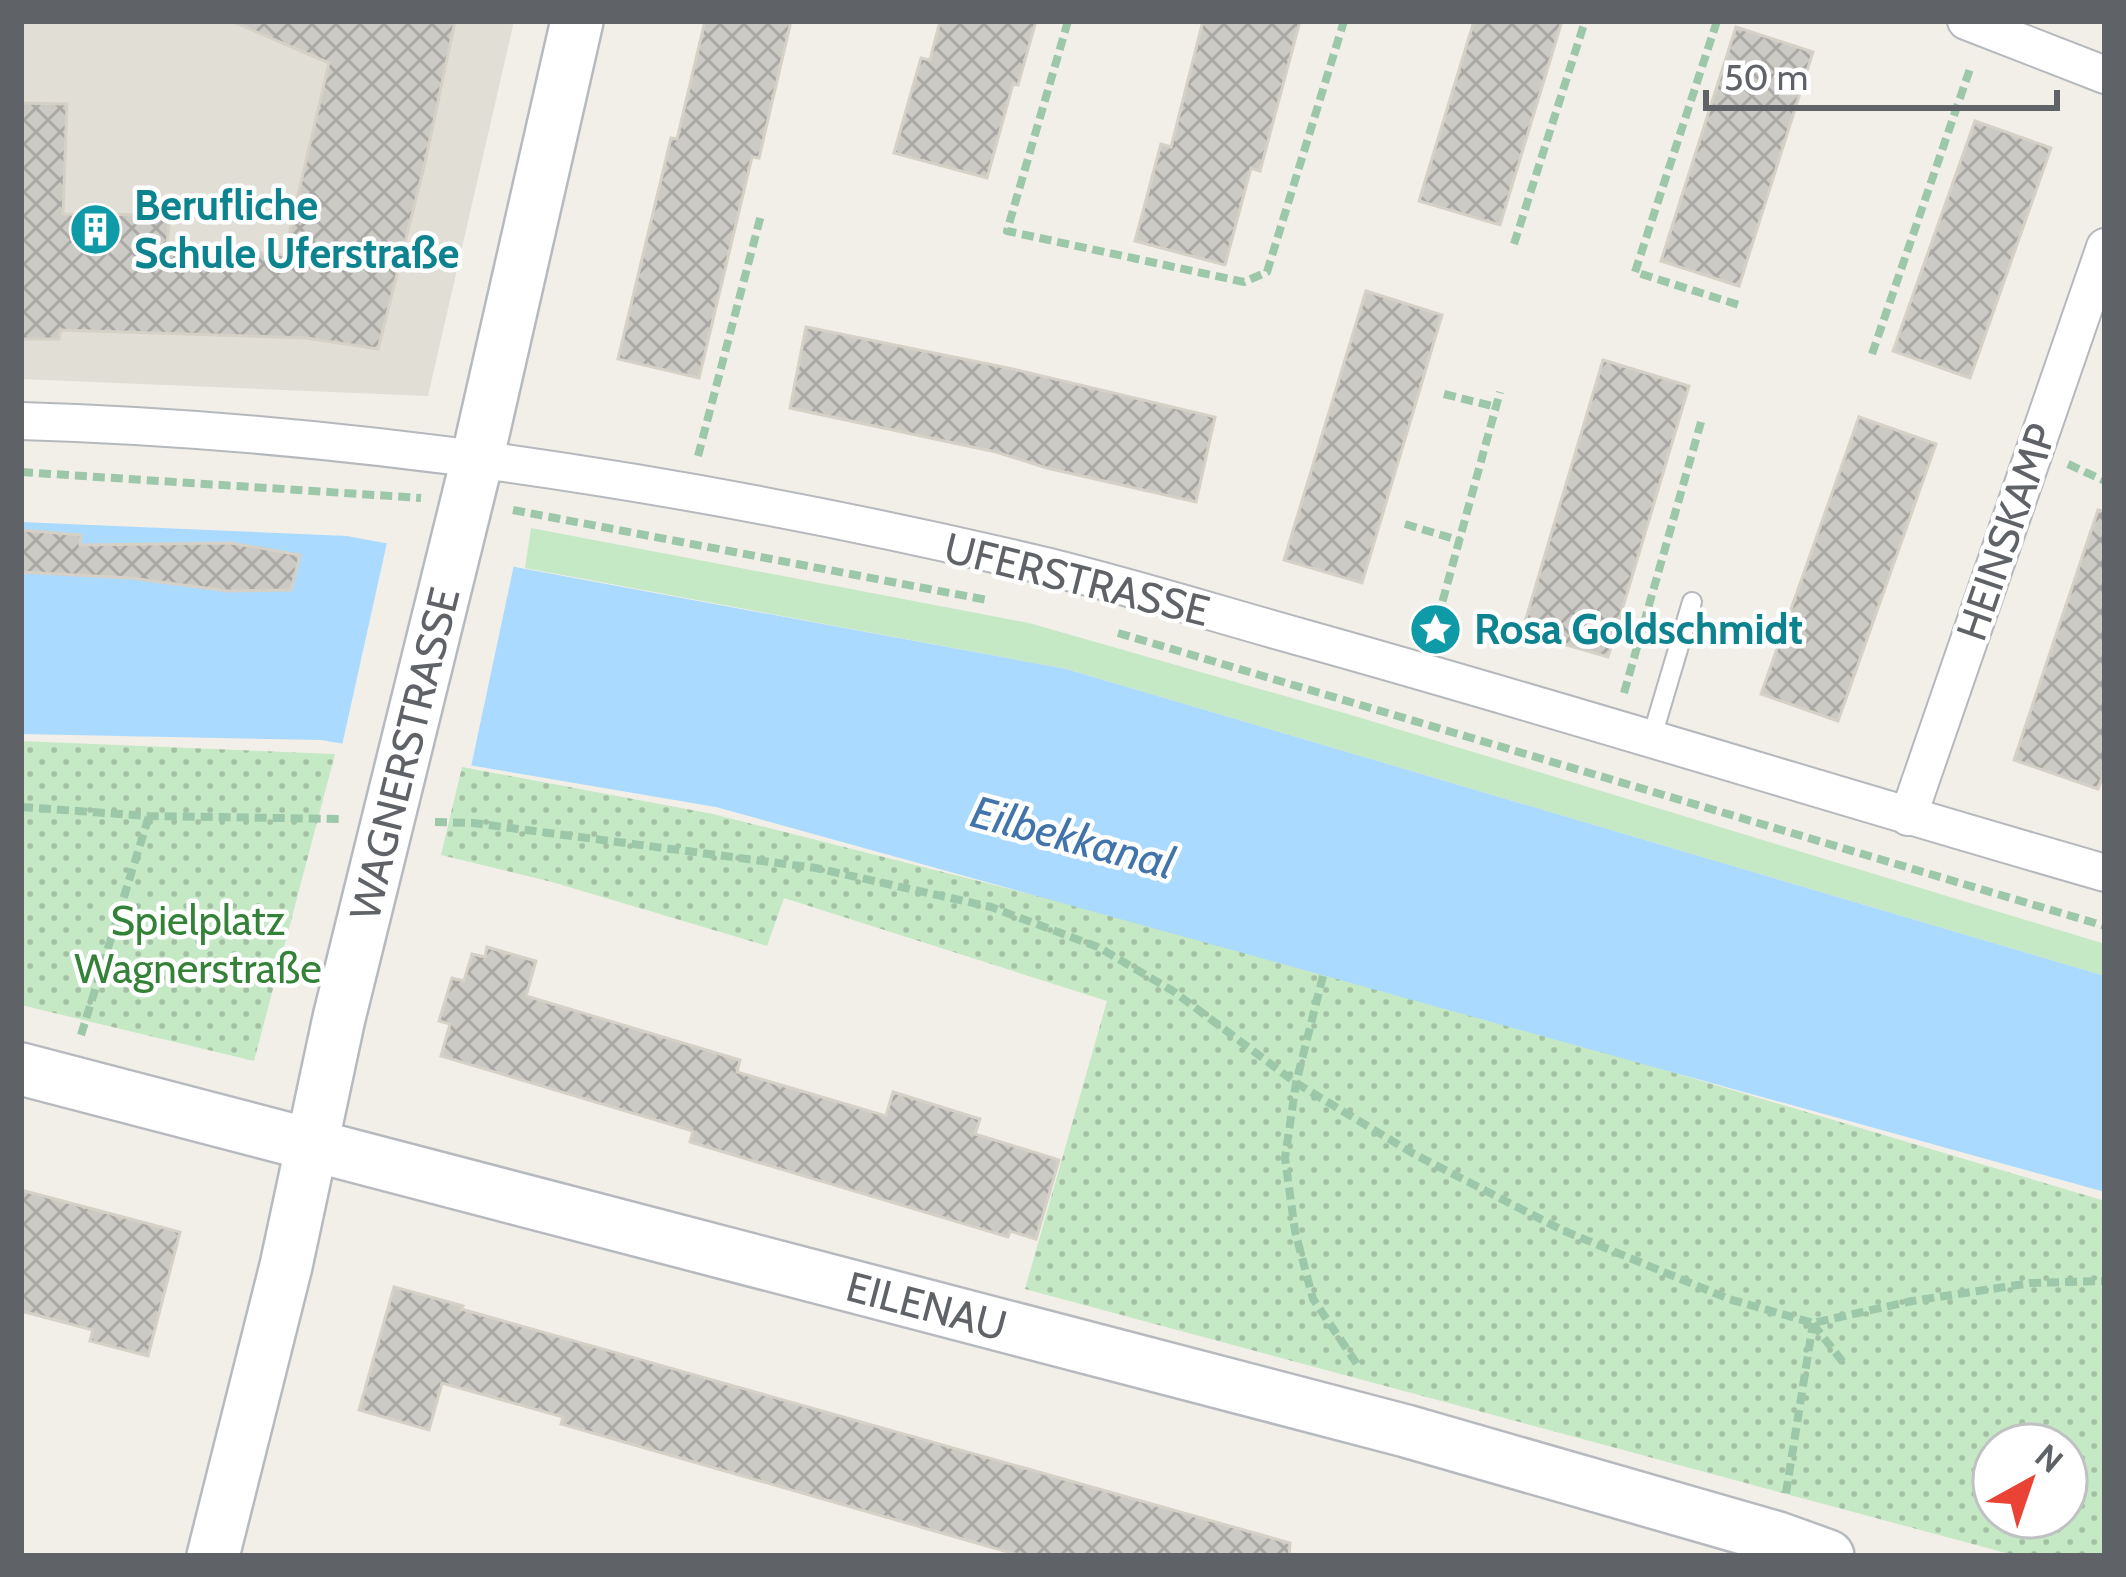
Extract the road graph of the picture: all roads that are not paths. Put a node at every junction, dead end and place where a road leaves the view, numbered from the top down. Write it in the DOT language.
graph roads {
  1 [pos="577,21"];
  2 [pos="1976,25"];
  3 [pos="2105,75"];
  4 [pos="2105,248"];
  5 [pos="21,421"];
  6 [pos="467,497"];
  7 [pos="1692,602"];
  8 [pos="1651,740"];
  9 [pos="1908,817"];
  10 [pos="2105,873"];
  11 [pos="42,1075"];
  12 [pos="312,1145"];
  13 [pos="213,1556"];
  14 [pos="1828,1556"];
  1 -- 6 [label="street, WAGNERSTRASSE"];
  2 -- 3 [label="street"];
  4 -- 9 [label="street, HEINSKAMP"];
  5 -- 6 [label="street, UFERSTRASSE"];
  6 -- 8 [label="street, UFERSTRASSE"];
  6 -- 12 [label="street, WAGNERSTRASSE"];
  7 -- 8 [label="lane"];
  8 -- 9 [label="street, UFERSTRASSE"];
  9 -- 10 [label="street, UFERSTRASSE"];
  11 -- 12 [label="street, EILENAU"];
  12 -- 13 [label="street, WAGNERSTRASSE"];
  12 -- 14 [label="street, EILENAU"];
}
